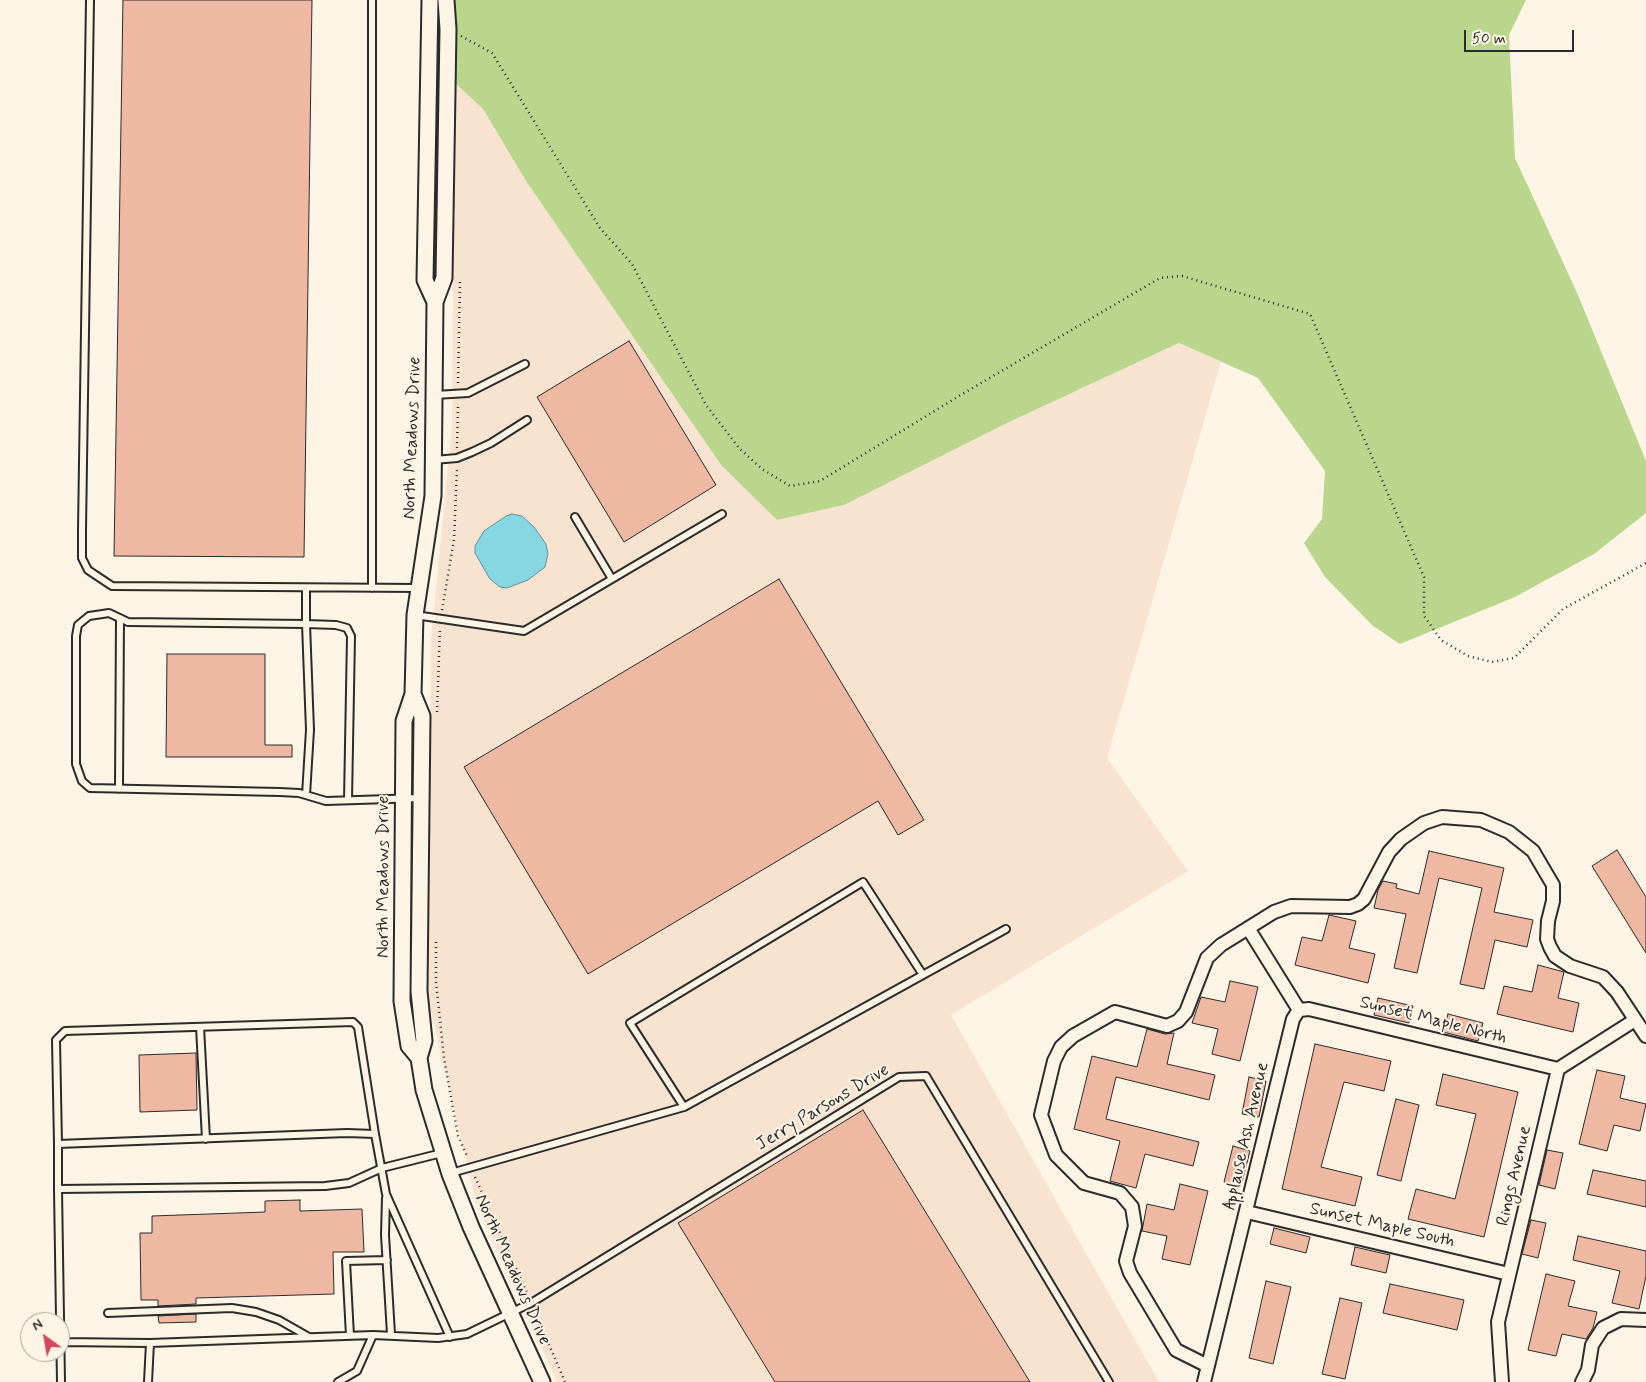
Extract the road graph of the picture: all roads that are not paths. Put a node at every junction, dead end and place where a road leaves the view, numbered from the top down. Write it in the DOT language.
graph roads {
  1 [pos="90,0"];
  2 [pos="372,0"];
  3 [pos="430,0"];
  4 [pos="446,0"];
  5 [pos="434,302"];
  6 [pos="524,364"];
  7 [pos="434,396"];
  8 [pos="527,420"];
  9 [pos="433,460"];
  10 [pos="722,514"];
  11 [pos="575,517"];
  12 [pos="612,579"];
  13 [pos="306,588"];
  14 [pos="372,588"];
  15 [pos="419,588"];
  16 [pos="415,615"];
  17 [pos="120,618"];
  18 [pos="306,624"];
  19 [pos="413,694"];
  20 [pos="119,789"];
  21 [pos="306,795"];
  22 [pos="421,798"];
  23 [pos="403,799"];
  24 [pos="348,800"];
  25 [pos="1248,928"];
  26 [pos="1006,929"];
  27 [pos="923,975"];
  28 [pos="1299,1010"];
  29 [pos="1635,1020"];
  30 [pos="200,1027"];
  31 [pos="1646,1036"];
  32 [pos="419,1058"];
  33 [pos="1558,1068"];
  34 [pos="684,1107"];
  35 [pos="375,1134"];
  36 [pos="206,1138"];
  37 [pos="58,1144"];
  38 [pos="442,1153"];
  39 [pos="382,1168"];
  40 [pos="450,1174"];
  41 [pos="58,1190"];
  42 [pos="386,1194"];
  43 [pos="1247,1212"];
  44 [pos="386,1260"];
  45 [pos="1510,1274"];
  46 [pos="60,1312"];
  47 [pos="108,1313"];
  48 [pos="511,1313"];
  49 [pos="1646,1320"];
  50 [pos="391,1334"];
  51 [pos="373,1335"];
  52 [pos="350,1336"];
  53 [pos="450,1336"];
  54 [pos="310,1337"];
  55 [pos="70,1342"];
  56 [pos="150,1344"];
  57 [pos="61,1362"];
  58 [pos="1208,1366"];
  59 [pos="1506,1381"];
  60 [pos="61,1382"];
  61 [pos="148,1382"];
  62 [pos="338,1382"];
  63 [pos="542,1382"];
  64 [pos="1109,1382"];
  65 [pos="1204,1382"];
  66 [pos="1582,1382"];
  1 -- 13 [label="lane"];
  2 -- 14 [label="lane"];
  3 -- 5 [label="street, North Meadows Drive"];
  4 -- 5 [label="street, North Meadows Drive"];
  5 -- 7 [label="street, North Meadows Drive"];
  6 -- 7 [label="lane"];
  7 -- 9 [label="street, North Meadows Drive"];
  8 -- 9 [label="lane"];
  9 -- 15 [label="street, North Meadows Drive"];
  10 -- 12 [label="lane"];
  11 -- 12 [label="lane"];
  12 -- 16 [label="lane"];
  13 -- 14 [label="lane"];
  13 -- 18 [label="lane"];
  14 -- 15 [label="lane"];
  15 -- 16 [label="street, North Meadows Drive"];
  16 -- 19 [label="street, North Meadows Drive"];
  17 -- 18 [label="lane"];
  17 -- 20 [label="lane"];
  17 -- 20 [label="lane"];
  18 -- 21 [label="lane"];
  18 -- 24 [label="lane"];
  19 -- 22 [label="street, North Meadows Drive"];
  19 -- 23 [label="street, North Meadows Drive"];
  20 -- 21 [label="lane"];
  21 -- 24 [label="lane"];
  22 -- 23 [label="lane"];
  22 -- 32 [label="street, North Meadows Drive"];
  23 -- 24 [label="lane"];
  23 -- 32 [label="street, North Meadows Drive"];
  25 -- 28 [label="street"];
  25 -- 29 [label="street"];
  25 -- 58 [label="street"];
  26 -- 27 [label="lane"];
  27 -- 34 [label="lane"];
  27 -- 34 [label="lane"];
  28 -- 33 [label="street, Sunset Maple North"];
  28 -- 43 [label="street, Applause Ash Avenue"];
  29 -- 31 [label="street"];
  29 -- 33 [label="street"];
  30 -- 35 [label="lane"];
  30 -- 36 [label="lane"];
  30 -- 37 [label="lane"];
  32 -- 38 [label="street, North Meadows Drive"];
  33 -- 45 [label="street, Rings Avenue"];
  34 -- 40 [label="lane"];
  35 -- 36 [label="lane"];
  35 -- 39 [label="lane"];
  36 -- 37 [label="lane"];
  37 -- 41 [label="lane"];
  38 -- 39 [label="lane"];
  38 -- 40 [label="street, North Meadows Drive"];
  39 -- 41 [label="lane"];
  39 -- 42 [label="lane"];
  40 -- 48 [label="street, North Meadows Drive"];
  41 -- 46 [label="lane"];
  42 -- 44 [label="lane"];
  42 -- 53 [label="lane"];
  43 -- 45 [label="street, Sunset Maple South"];
  43 -- 58 [label="street, Applause Ash Avenue"];
  44 -- 50 [label="lane"];
  44 -- 52 [label="lane"];
  45 -- 59 [label="street, Rings Avenue"];
  47 -- 54 [label="lane"];
  48 -- 53 [label="lane, Jerry Parsons Drive"];
  48 -- 63 [label="street, North Meadows Drive"];
  48 -- 64 [label="lane, Jerry Parsons Drive"];
  49 -- 66 [label="street"];
  50 -- 51 [label="lane, Jerry Parsons Drive"];
  50 -- 53 [label="lane, Jerry Parsons Drive"];
  51 -- 52 [label="lane, Jerry Parsons Drive"];
  51 -- 62 [label="lane"];
  52 -- 54 [label="lane, Jerry Parsons Drive"];
  54 -- 56 [label="lane, Jerry Parsons Drive"];
  55 -- 56 [label="lane, Jerry Parsons Drive"];
  56 -- 61 [label="lane"];
  57 -- 60 [label="lane"];
  58 -- 65 [label="street, Applause Ash Avenue"];
}
